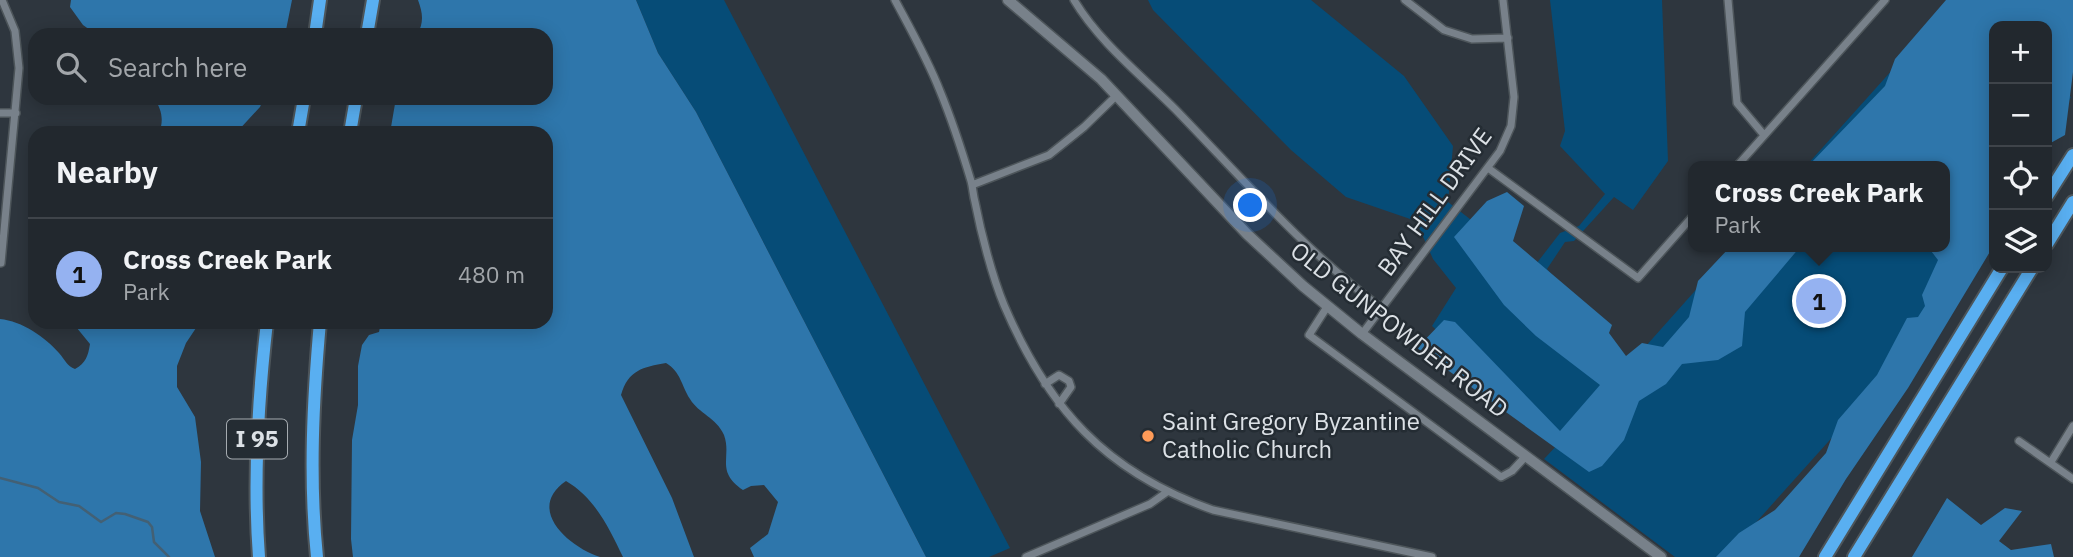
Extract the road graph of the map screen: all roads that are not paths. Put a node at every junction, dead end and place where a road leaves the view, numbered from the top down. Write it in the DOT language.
graph roads {
  1 [pos="2,0"];
  2 [pos="320,0"];
  3 [pos="373,0"];
  4 [pos="895,0"];
  5 [pos="1008,0"];
  6 [pos="1074,0"];
  7 [pos="1405,0"];
  8 [pos="1503,0"];
  9 [pos="1728,0"];
  10 [pos="1885,0"];
  11 [pos="316,28"];
  12 [pos="368,28"];
  13 [pos="1508,38"];
  14 [pos="1116,94"];
  15 [pos="303,105"];
  16 [pos="355,105"];
  17 [pos="0,113"];
  18 [pos="16,113"];
  19 [pos="299,126"];
  20 [pos="351,126"];
  21 [pos="1764,135"];
  22 [pos="2073,155"];
  23 [pos="1741,161"];
  24 [pos="1488,168"];
  25 [pos="972,185"];
  26 [pos="2052,188"];
  27 [pos="2073,202"];
  28 [pos="1688,222"];
  29 [pos="2052,236"];
  30 [pos="1,263"];
  31 [pos="1999,273"];
  32 [pos="2029,273"];
  33 [pos="1327,307"];
  34 [pos="1381,308"];
  35 [pos="267,329"];
  36 [pos="319,329"];
  37 [pos="1362,334"];
  38 [pos="1045,384"];
  39 [pos="1059,404"];
  40 [pos="2073,426"];
  41 [pos="2019,441"];
  42 [pos="1526,456"];
  43 [pos="2051,462"];
  44 [pos="2073,480"];
  45 [pos="1167,492"];
  46 [pos="259,557"];
  47 [pos="317,557"];
  48 [pos="1026,557"];
  49 [pos="1432,557"];
  50 [pos="1661,557"];
  51 [pos="1825,557"];
  52 [pos="1854,557"];
  1 -- 18 [label="street"];
  2 -- 11 [label="highway"];
  3 -- 12 [label="highway"];
  4 -- 25 [label="street"];
  5 -- 14 [label="main road, OLD GUNPOWDER ROAD"];
  6 -- 34 [label="street"];
  7 -- 13 [label="street"];
  8 -- 13 [label="street, BAY HILL DRIVE"];
  9 -- 21 [label="street"];
  10 -- 21 [label="street"];
  13 -- 24 [label="street, BAY HILL DRIVE"];
  14 -- 25 [label="street"];
  14 -- 33 [label="main road, OLD GUNPOWDER ROAD"];
  15 -- 19 [label="highway"];
  16 -- 20 [label="highway"];
  17 -- 18 [label="street"];
  18 -- 30 [label="street"];
  21 -- 23 [label="street"];
  22 -- 26 [label="highway"];
  24 -- 28 [label="street"];
  24 -- 34 [label="street, BAY HILL DRIVE"];
  25 -- 38 [label="street"];
  27 -- 29 [label="highway"];
  31 -- 51 [label="highway"];
  32 -- 52 [label="highway"];
  33 -- 37 [label="main road, OLD GUNPOWDER ROAD"];
  33 -- 42 [label="street"];
  34 -- 37 [label="street, BAY HILL DRIVE"];
  35 -- 46 [label="highway, I 95"];
  36 -- 47 [label="highway, I 95"];
  37 -- 42 [label="main road, OLD GUNPOWDER ROAD"];
  38 -- 39 [label="street"];
  38 -- 39 [label="street"];
  39 -- 45 [label="street"];
  40 -- 43 [label="street"];
  41 -- 43 [label="street"];
  42 -- 50 [label="main road, OLD GUNPOWDER ROAD"];
  43 -- 44 [label="street"];
  45 -- 48 [label="street"];
  45 -- 49 [label="street"];
}
